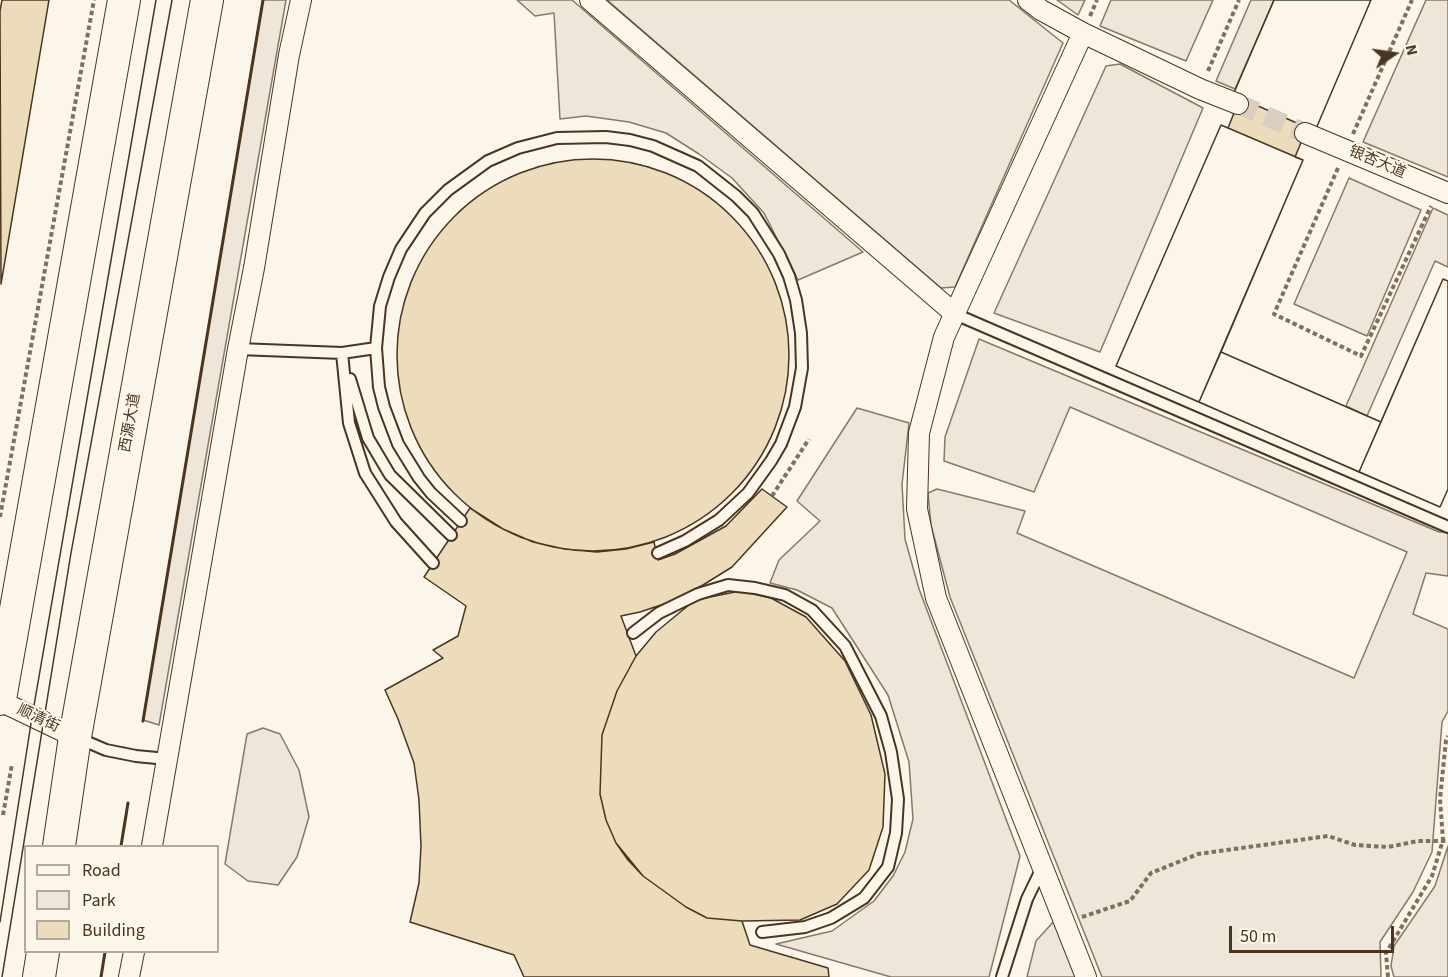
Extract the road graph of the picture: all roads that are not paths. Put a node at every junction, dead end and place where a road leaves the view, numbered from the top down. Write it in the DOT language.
graph roads {
  1 [pos="124,0"];
  2 [pos="207,0"];
  3 [pos="301,0"];
  4 [pos="590,0"];
  5 [pos="1028,0"];
  6 [pos="1083,33"];
  7 [pos="1238,104"];
  8 [pos="1305,134"];
  9 [pos="1443,191"];
  10 [pos="955,314"];
  11 [pos="376,348"];
  12 [pos="238,349"];
  13 [pos="342,353"];
  14 [pos="461,521"];
  15 [pos="1448,527"];
  16 [pos="451,535"];
  17 [pos="658,553"];
  18 [pos="433,563"];
  19 [pos="633,633"];
  20 [pos="0,700"];
  21 [pos="75,737"];
  22 [pos="167,759"];
  23 [pos="59,845"];
  24 [pos="152,845"];
  25 [pos="1042,868"];
  26 [pos="762,932"];
  27 [pos="43,953"];
  28 [pos="134,953"];
  29 [pos="39,977"];
  30 [pos="129,977"];
  31 [pos="1002,977"];
  32 [pos="1086,977"];
  1 -- 20 [label="main road"];
  2 -- 21 [label="main road, 西源大道"];
  3 -- 12 [label="street"];
  4 -- 10 [label="street"];
  5 -- 6 [label="street"];
  6 -- 7 [label="street"];
  6 -- 10 [label="street"];
  8 -- 9 [label="street, 银杏大道"];
  10 -- 15 [label="lane"];
  10 -- 25 [label="street"];
  11 -- 13 [label="lane"];
  11 -- 14 [label="lane"];
  11 -- 17 [label="lane"];
  12 -- 13 [label="lane"];
  12 -- 22 [label="street"];
  13 -- 16 [label="lane"];
  13 -- 18 [label="lane"];
  19 -- 26 [label="lane"];
  20 -- 21 [label="street, 顺清街"];
  21 -- 22 [label="lane"];
  21 -- 23 [label="main road, 西源大道"];
  22 -- 24 [label="street"];
  25 -- 31 [label="lane"];
  25 -- 32 [label="street"];
  27 -- 29 [label="main road"];
  28 -- 30 [label="street"];
}
